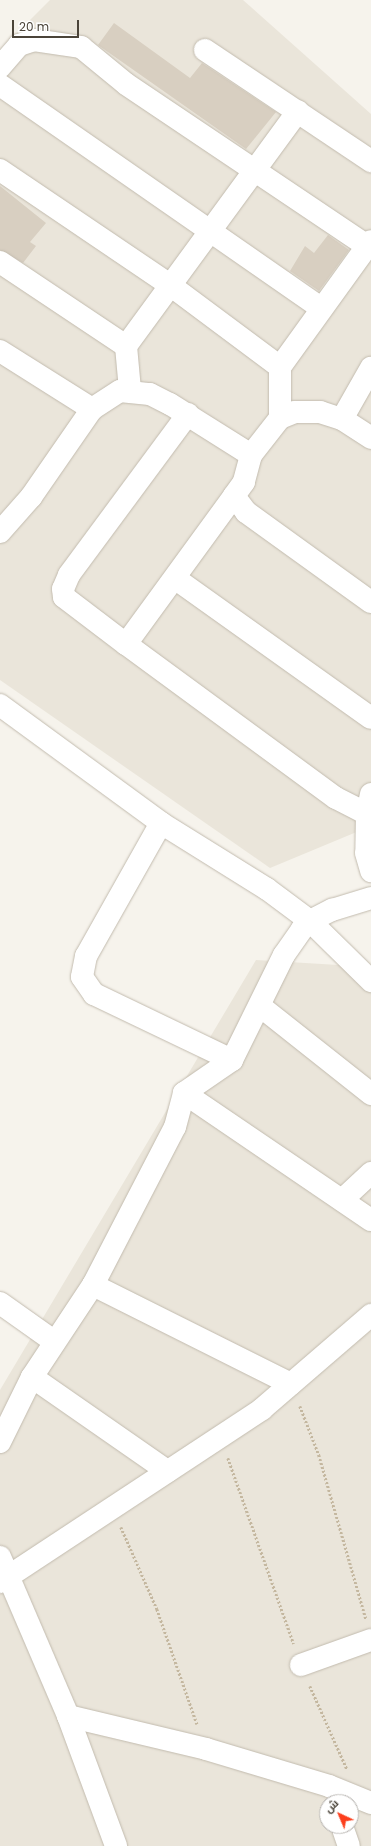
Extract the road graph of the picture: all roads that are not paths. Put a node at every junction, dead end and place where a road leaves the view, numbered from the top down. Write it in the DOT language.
graph roads {
  1 [pos="204,50"];
  2 [pos="0,66"];
  3 [pos="0,85"];
  4 [pos="298,111"];
  5 [pos="371,161"];
  6 [pos="0,170"];
  7 [pos="256,170"];
  8 [pos="212,229"];
  9 [pos="369,244"];
  10 [pos="0,262"];
  11 [pos="170,285"];
  12 [pos="320,308"];
  13 [pos="126,346"];
  14 [pos="0,351"];
  15 [pos="280,367"];
  16 [pos="371,368"];
  17 [pos="130,390"];
  18 [pos="92,409"];
  19 [pos="188,414"];
  20 [pos="280,418"];
  21 [pos="342,419"];
  22 [pos="371,438"];
  23 [pos="251,456"];
  24 [pos="234,496"];
  25 [pos="0,532"];
  26 [pos="176,578"];
  27 [pos="371,602"];
  28 [pos="126,644"];
  29 [pos="0,705"];
  30 [pos="371,718"];
  31 [pos="369,804"];
  32 [pos="160,823"];
  33 [pos="371,871"];
  34 [pos="371,898"];
  35 [pos="310,920"];
  36 [pos="371,981"];
  37 [pos="260,1006"];
  38 [pos="232,1060"];
  39 [pos="184,1093"];
  40 [pos="371,1094"];
  41 [pos="371,1173"];
  42 [pos="342,1200"];
  43 [pos="371,1220"];
  44 [pos="93,1284"];
  45 [pos="0,1303"];
  46 [pos="371,1315"];
  47 [pos="55,1342"];
  48 [pos="32,1377"];
  49 [pos="291,1384"];
  50 [pos="0,1442"];
  51 [pos="167,1471"];
  52 [pos="3,1571"];
  53 [pos="370,1634"];
  54 [pos="301,1665"];
  55 [pos="68,1716"];
  56 [pos="332,1794"];
  57 [pos="345,1834"];
  58 [pos="116,1846"];
  59 [pos="349,1846"];
  1 -- 4 [label="street"];
  2 -- 7 [label="street"];
  3 -- 8 [label="street"];
  4 -- 5 [label="street"];
  4 -- 7 [label="street"];
  6 -- 11 [label="street"];
  7 -- 8 [label="street"];
  7 -- 9 [label="street"];
  8 -- 11 [label="street"];
  8 -- 12 [label="street"];
  9 -- 12 [label="street"];
  10 -- 13 [label="street"];
  11 -- 13 [label="street"];
  11 -- 15 [label="street"];
  12 -- 15 [label="street"];
  13 -- 17 [label="street"];
  14 -- 18 [label="street"];
  15 -- 20 [label="street"];
  16 -- 21 [label="street"];
  17 -- 18 [label="street"];
  17 -- 19 [label="street"];
  18 -- 25 [label="street"];
  19 -- 23 [label="street"];
  19 -- 28 [label="street"];
  20 -- 21 [label="street"];
  20 -- 23 [label="street"];
  21 -- 22 [label="street"];
  23 -- 24 [label="street"];
  24 -- 26 [label="street"];
  24 -- 27 [label="street"];
  26 -- 28 [label="street"];
  26 -- 30 [label="street"];
  28 -- 31 [label="street"];
  29 -- 32 [label="street"];
  31 -- 33 [label="street"];
  32 -- 35 [label="street"];
  32 -- 38 [label="street"];
  34 -- 35 [label="street"];
  35 -- 36 [label="street"];
  35 -- 37 [label="street"];
  37 -- 38 [label="street"];
  37 -- 40 [label="street"];
  38 -- 39 [label="street"];
  39 -- 42 [label="street"];
  39 -- 44 [label="street"];
  41 -- 42 [label="street"];
  42 -- 43 [label="street"];
  44 -- 47 [label="street"];
  44 -- 49 [label="street"];
  45 -- 47 [label="street"];
  46 -- 49 [label="street"];
  47 -- 48 [label="street"];
  48 -- 50 [label="street"];
  48 -- 51 [label="street"];
  49 -- 51 [label="street"];
  51 -- 52 [label="street"];
  52 -- 55 [label="street"];
  53 -- 54 [label="street"];
  55 -- 56 [label="street"];
  55 -- 58 [label="street"];
  57 -- 59 [label="street"];
}
